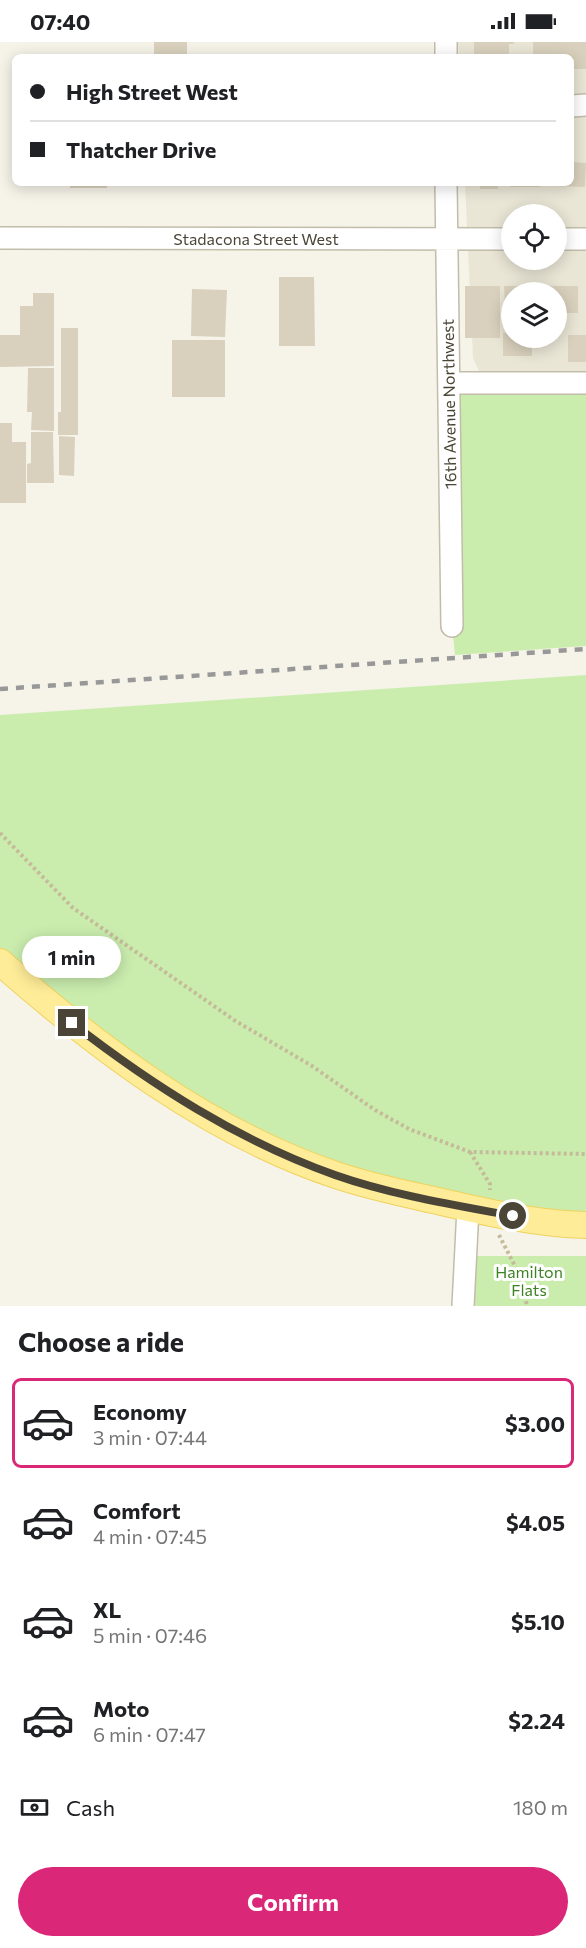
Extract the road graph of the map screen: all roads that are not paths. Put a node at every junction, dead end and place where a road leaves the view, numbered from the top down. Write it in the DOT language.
graph roads {
  1 [pos="446,186"];
  2 [pos="0,238"];
  3 [pos="447,239"];
  4 [pos="501,239"];
  5 [pos="567,239"];
  6 [pos="586,239"];
  7 [pos="449,383"];
  8 [pos="586,383"];
  9 [pos="452,626"];
  10 [pos="0,962"];
  11 [pos="468,1208"];
  12 [pos="586,1226"];
  13 [pos="463,1306"];
  1 -- 3 [label="street, 16th Avenue Northwest"];
  2 -- 3 [label="street, Stadacona Street West"];
  3 -- 4 [label="street, Stadacona Street West"];
  3 -- 7 [label="street, 16th Avenue Northwest"];
  5 -- 6 [label="street"];
  7 -- 8 [label="street"];
  7 -- 9 [label="street, 16th Avenue Northwest"];
  10 -- 11 [label="main road"];
  11 -- 12 [label="main road"];
  11 -- 13 [label="street"];
}
